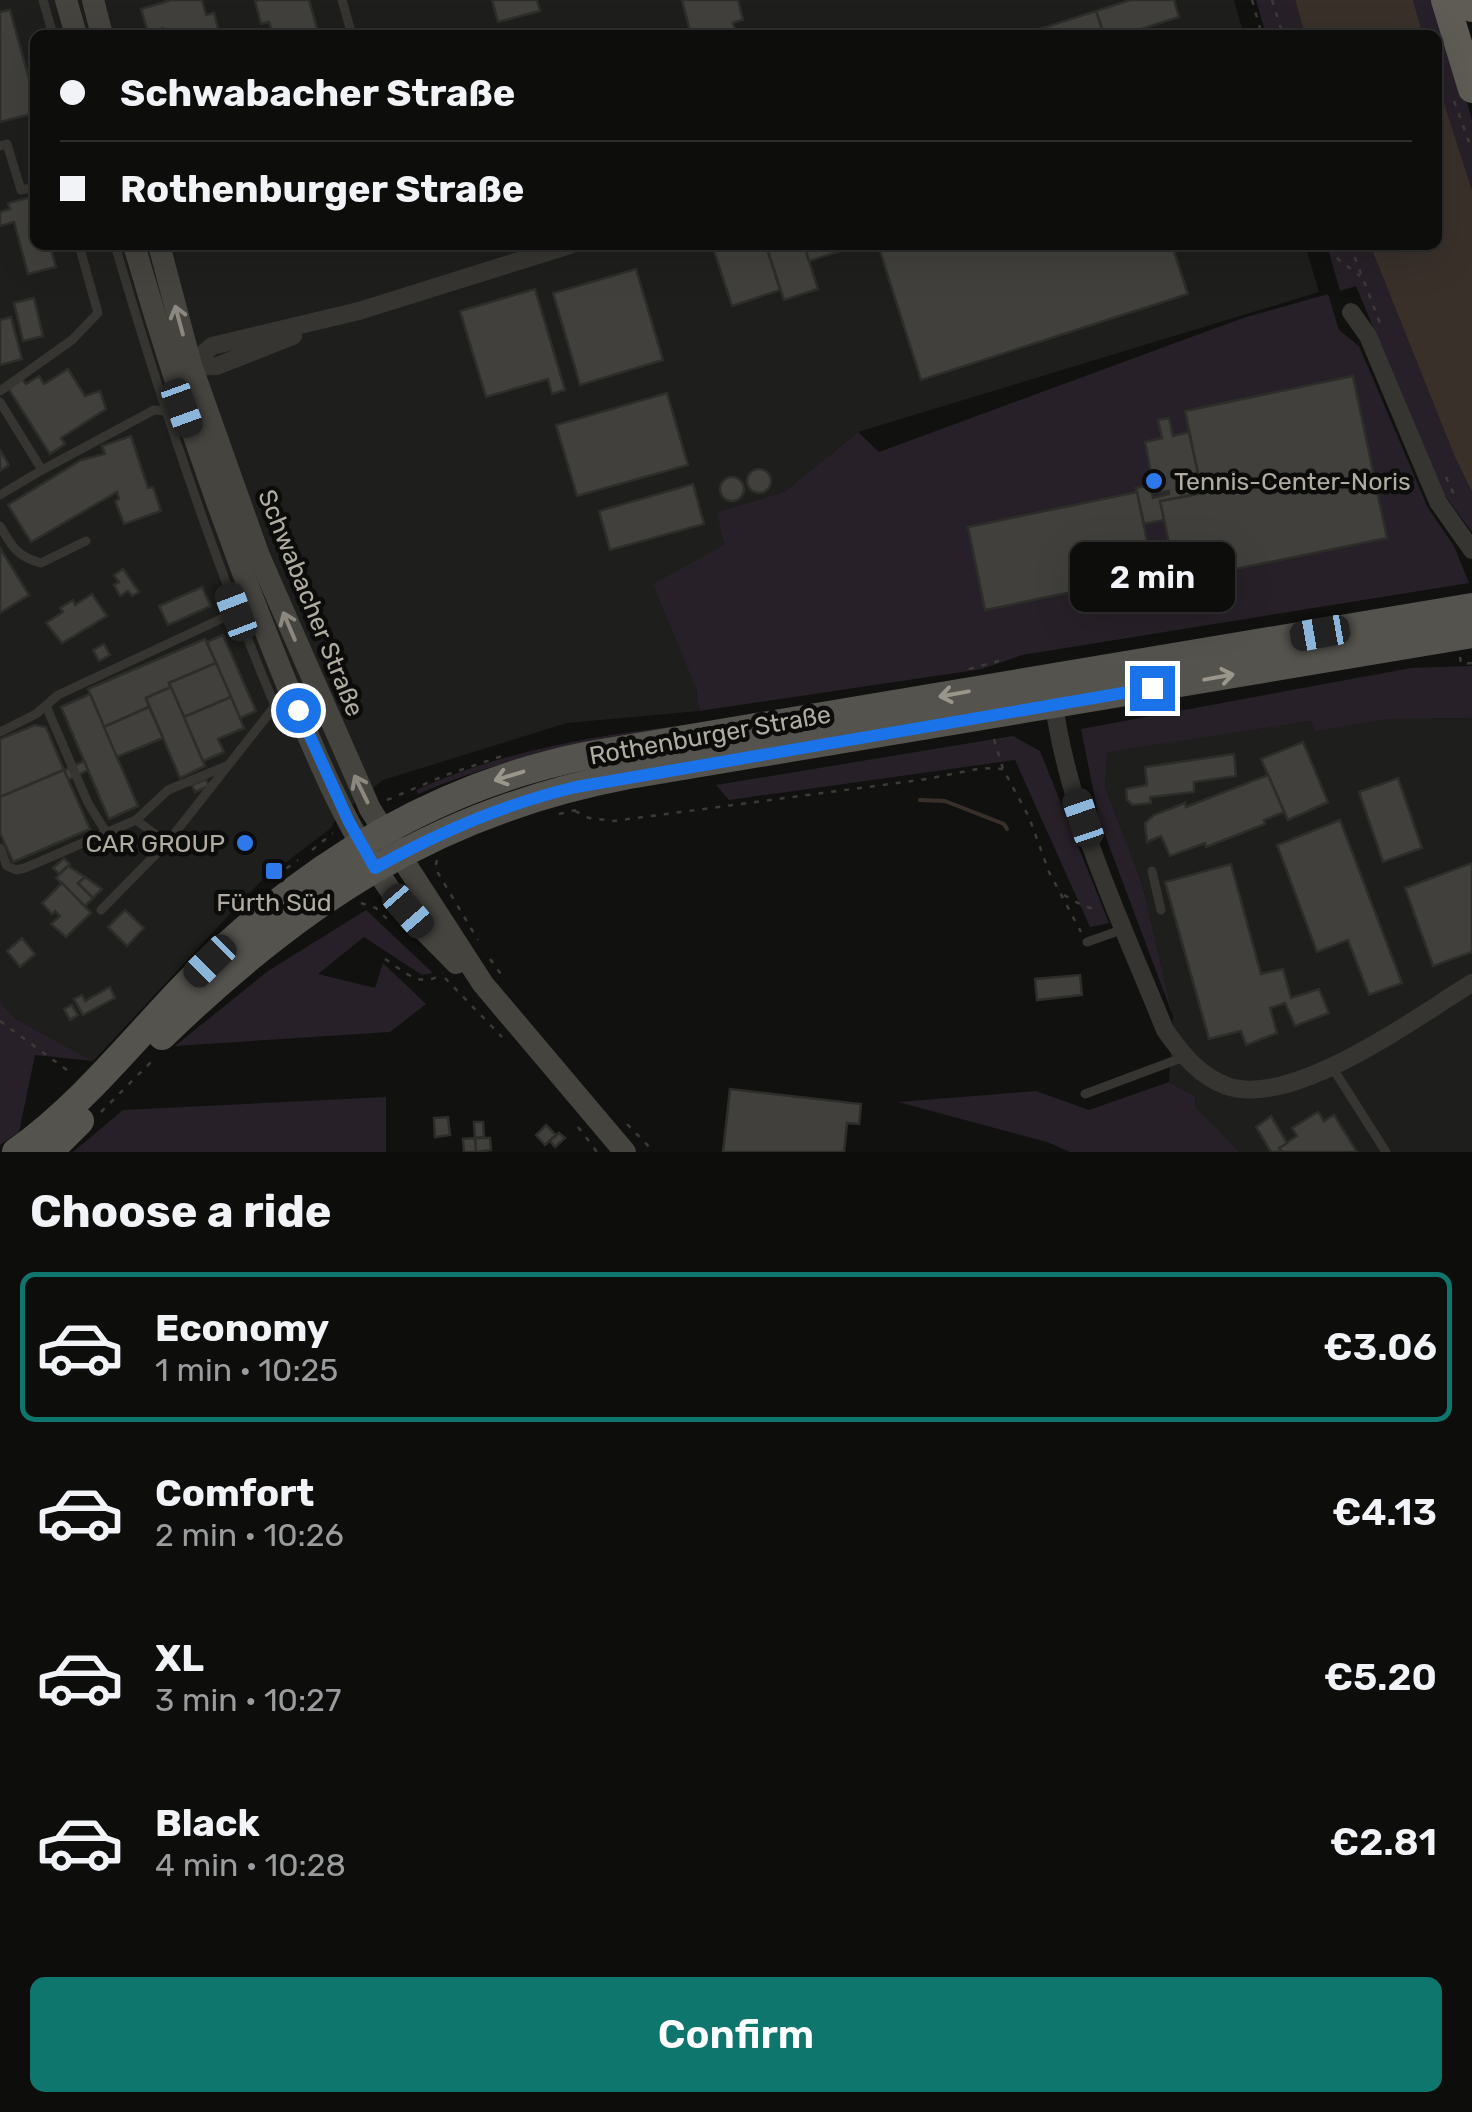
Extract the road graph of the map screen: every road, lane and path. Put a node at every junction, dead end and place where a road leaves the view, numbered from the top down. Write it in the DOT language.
graph roads {
  1 [pos="43,0"];
  2 [pos="66,0"];
  3 [pos="93,0"];
  4 [pos="342,0"];
  5 [pos="1252,0"];
  6 [pos="1272,0"];
  7 [pos="1445,0"];
  8 [pos="1469,0"];
  9 [pos="1472,8"];
  10 [pos="52,30"];
  11 [pos="75,30"];
  12 [pos="101,30"];
  13 [pos="351,30"];
  14 [pos="1261,30"];
  15 [pos="1281,30"];
  16 [pos="1472,89"];
  17 [pos="0,146"];
  18 [pos="30,188"];
  19 [pos="80,250"];
  20 [pos="117,250"];
  21 [pos="136,250"];
  22 [pos="160,250"];
  23 [pos="554,250"];
  24 [pos="1335,250"];
  25 [pos="1361,276"];
  26 [pos="1351,312"];
  27 [pos="181,368"];
  28 [pos="0,391"];
  29 [pos="0,402"];
  30 [pos="165,411"];
  31 [pos="42,470"];
  32 [pos="0,495"];
  33 [pos="0,526"];
  34 [pos="86,541"];
  35 [pos="1472,550"];
  36 [pos="236,612"];
  37 [pos="1463,637"];
  38 [pos="999,661"];
  39 [pos="1472,663"];
  40 [pos="963,671"];
  41 [pos="1052,691"];
  42 [pos="46,706"];
  43 [pos="286,708"];
  44 [pos="0,732"];
  45 [pos="1000,735"];
  46 [pos="980,738"];
  47 [pos="994,738"];
  48 [pos="229,765"];
  49 [pos="1003,769"];
  50 [pos="593,806"];
  51 [pos="574,810"];
  52 [pos="556,815"];
  53 [pos="136,820"];
  54 [pos="106,832"];
  55 [pos="360,834"];
  56 [pos="324,842"];
  57 [pos="168,843"];
  58 [pos="0,848"];
  59 [pos="386,862"];
  60 [pos="428,864"];
  61 [pos="1152,872"];
  62 [pos="1060,892"];
  63 [pos="360,904"];
  64 [pos="101,910"];
  65 [pos="1161,910"];
  66 [pos="1122,922"];
  67 [pos="393,925"];
  68 [pos="1087,942"];
  69 [pos="482,948"];
  70 [pos="385,959"];
  71 [pos="1472,983"];
  72 [pos="2,1022"];
  73 [pos="507,1042"];
  74 [pos="1184,1057"];
  75 [pos="1332,1068"];
  76 [pos="82,1080"];
  77 [pos="1085,1094"];
  78 [pos="16,1152"];
  79 [pos="49,1152"];
  80 [pos="626,1152"];
  81 [pos="1386,1152"];
  1 -- 10 [label="lane"];
  2 -- 11 [label="main road"];
  3 -- 12 [label="main road"];
  4 -- 13 [label="lane"];
  5 -- 14 [label="path"];
  6 -- 15 [label="path"];
  7 -- 16 [label="highway"];
  8 -- 9 [label="highway"];
  17 -- 18 [label="lane"];
  19 -- 28 [label="lane"];
  20 -- 30 [label="lane"];
  21 -- 27 [label="main road, Schwabacher Straße"];
  27 -- 22 [label="main road, Schwabacher Straße, one-way"];
  23 -- 27 [label="street"];
  24 -- 25 [label="path"];
  26 -- 35 [label="street"];
  27 -- 43 [label="main road, Schwabacher Straße"];
  55 -- 27 [label="main road, Schwabacher Straße, one-way"];
  29 -- 31 [label="lane"];
  30 -- 31 [label="lane"];
  30 -- 36 [label="lane"];
  31 -- 32 [label="lane"];
  33 -- 34 [label="lane"];
  36 -- 42 [label="lane"];
  36 -- 43 [label="lane"];
  37 -- 39 [label="path"];
  37 -- 41 [label="main road, Rothenburger Straße"];
  38 -- 40 [label="path"];
  41 -- 55 [label="main road, Rothenburger Straße, one-way"];
  41 -- 59 [label="main road, Rothenburger Straße"];
  41 -- 66 [label="street"];
  42 -- 44 [label="lane"];
  42 -- 54 [label="lane"];
  43 -- 48 [label="lane"];
  43 -- 55 [label="main road, Schwabacher Straße"];
  45 -- 46 [label="path"];
  47 -- 49 [label="path"];
  48 -- 53 [label="lane"];
  48 -- 57 [label="lane"];
  49 -- 51 [label="path"];
  49 -- 62 [label="path"];
  50 -- 51 [label="path"];
  51 -- 52 [label="path"];
  53 -- 54 [label="lane"];
  53 -- 57 [label="lane"];
  54 -- 58 [label="lane"];
  55 -- 56 [label="path"];
  55 -- 59 [label="main road, Schwabacher Straße"];
  55 -- 78 [label="main road, Rothenburger Straße"];
  57 -- 64 [label="lane"];
  59 -- 79 [label="main road, Rothenburger Straße"];
  59 -- 80 [label="main road, Schwabacher Straße"];
  60 -- 69 [label="path"];
  61 -- 65 [label="lane"];
  62 -- 66 [label="path"];
  62 -- 68 [label="path"];
  63 -- 67 [label="path"];
  66 -- 68 [label="lane"];
  66 -- 74 [label="street"];
  70 -- 73 [label="path"];
  71 -- 75 [label="street"];
  72 -- 76 [label="path"];
  74 -- 75 [label="street"];
  74 -- 77 [label="lane"];
  75 -- 81 [label="lane"];
}
